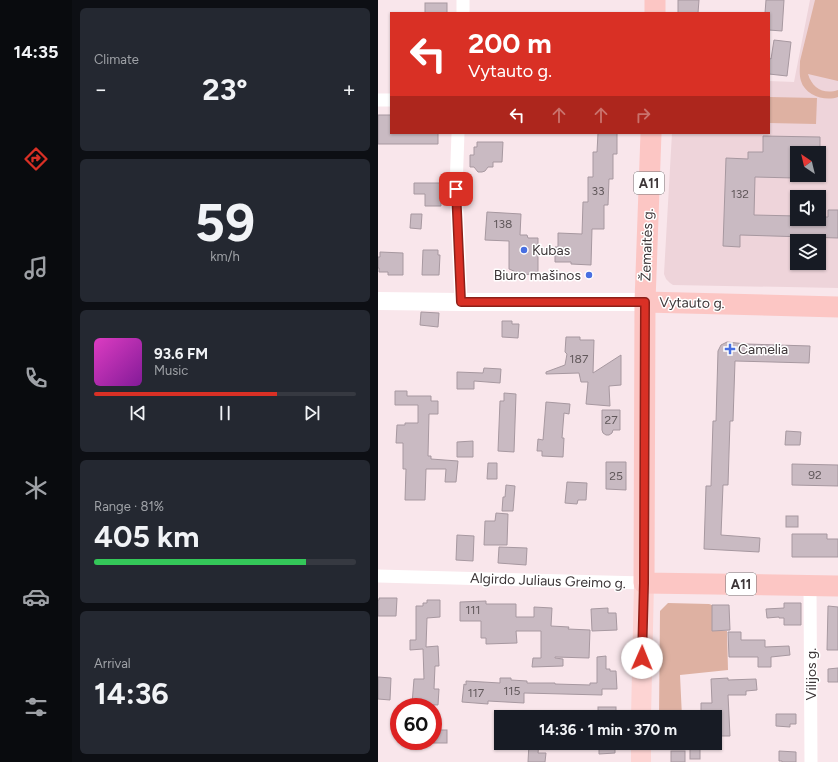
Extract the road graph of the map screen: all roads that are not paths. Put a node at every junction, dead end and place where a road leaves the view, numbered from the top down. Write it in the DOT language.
graph roads {
  1 [pos="463,0"];
  2 [pos="655,0"];
  3 [pos="463,12"];
  4 [pos="655,12"];
  5 [pos="378,100"];
  6 [pos="390,100"];
  7 [pos="458,134"];
  8 [pos="651,134"];
  9 [pos="378,301"];
  10 [pos="461,302"];
  11 [pos="645,302"];
  12 [pos="838,307"];
  13 [pos="378,576"];
  14 [pos="644,583"];
  15 [pos="810,586"];
  16 [pos="838,586"];
  17 [pos="641,710"];
  18 [pos="641,750"];
  19 [pos="641,762"];
  20 [pos="810,762"];
  1 -- 3 [label="street"];
  2 -- 4 [label="highway"];
  5 -- 6 [label="street"];
  7 -- 10 [label="street"];
  8 -- 11 [label="highway, Žemaitės g. / A11"];
  9 -- 10 [label="main road, Vytauto g."];
  10 -- 11 [label="main road, Vytauto g."];
  11 -- 12 [label="highway, Vytauto g."];
  11 -- 14 [label="highway, Žemaitės g. / A11"];
  13 -- 14 [label="street, Algirdo Juliaus Greimo g."];
  14 -- 15 [label="highway, Algirdo Juliaus Greimo g. / A11"];
  14 -- 17 [label="main road, Žemaitės g."];
  15 -- 16 [label="highway, Algirdo Juliaus Greimo g. / A11"];
  15 -- 20 [label="street, Vilijos g."];
  18 -- 19 [label="main road"];
}
